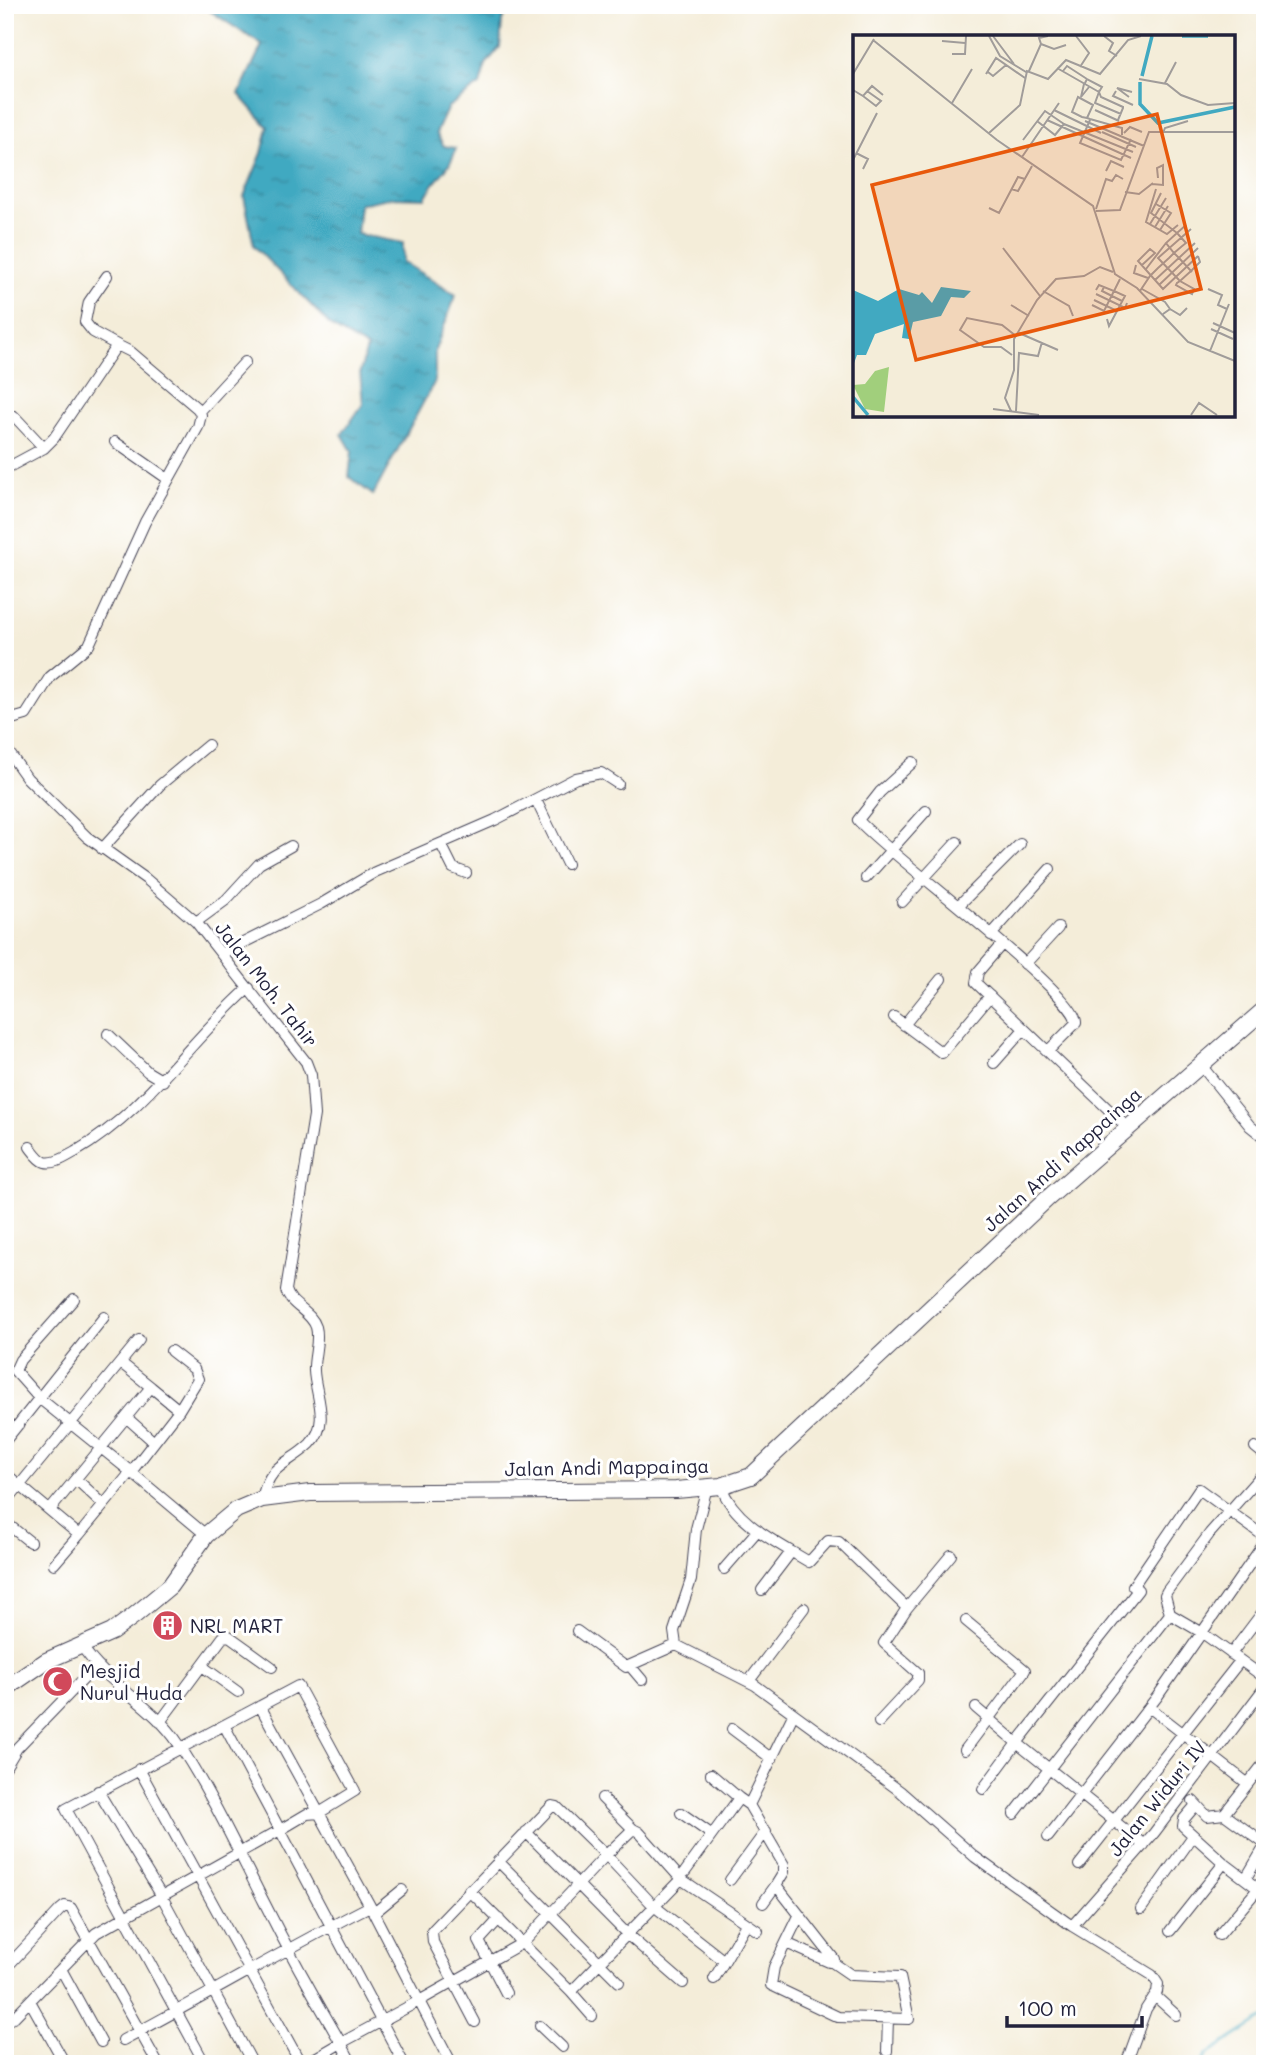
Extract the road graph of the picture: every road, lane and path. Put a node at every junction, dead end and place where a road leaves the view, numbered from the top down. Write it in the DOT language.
graph roads {
  1 [pos="107,276"];
  2 [pos="117,345"];
  3 [pos="245,362"];
  4 [pos="200,411"];
  5 [pos="14,416"];
  6 [pos="115,442"];
  7 [pos="44,448"];
  8 [pos="5,469"];
  9 [pos="168,479"];
  10 [pos="5,721"];
  11 [pos="208,745"];
  12 [pos="6,752"];
  13 [pos="913,762"];
  14 [pos="618,784"];
  15 [pos="536,800"];
  16 [pos="926,811"];
  17 [pos="957,842"];
  18 [pos="441,844"];
  19 [pos="1020,844"];
  20 [pos="291,846"];
  21 [pos="102,849"];
  22 [pos="891,849"];
  23 [pos="567,864"];
  24 [pos="1050,869"];
  25 [pos="466,873"];
  26 [pos="924,876"];
  27 [pos="866,877"];
  28 [pos="902,902"];
  29 [pos="958,906"];
  30 [pos="196,922"];
  31 [pos="1058,928"];
  32 [pos="991,935"];
  33 [pos="1002,944"];
  34 [pos="221,954"];
  35 [pos="1025,964"];
  36 [pos="941,979"];
  37 [pos="249,988"];
  38 [pos="990,996"];
  39 [pos="1265,1009"];
  40 [pos="894,1017"];
  41 [pos="904,1025"];
  42 [pos="1024,1029"];
  43 [pos="108,1034"];
  44 [pos="1048,1051"];
  45 [pos="994,1063"];
  46 [pos="1200,1064"];
  47 [pos="163,1081"];
  48 [pos="1128,1128"];
  49 [pos="1265,1138"];
  50 [pos="30,1147"];
  51 [pos="74,1299"];
  52 [pos="104,1317"];
  53 [pos="139,1340"];
  54 [pos="171,1351"];
  55 [pos="121,1363"];
  56 [pos="151,1387"];
  57 [pos="39,1398"];
  58 [pos="180,1410"];
  59 [pos="127,1418"];
  60 [pos="71,1424"];
  61 [pos="5,1441"];
  62 [pos="154,1442"];
  63 [pos="1255,1447"];
  64 [pos="102,1450"];
  65 [pos="1265,1455"];
  66 [pos="1265,1471"];
  67 [pos="131,1472"];
  68 [pos="5,1473"];
  69 [pos="76,1479"];
  70 [pos="21,1485"];
  71 [pos="714,1487"];
  72 [pos="262,1499"];
  73 [pos="5,1503"];
  74 [pos="104,1505"];
  75 [pos="50,1510"];
  76 [pos="1230,1510"];
  77 [pos="5,1522"];
  78 [pos="758,1530"];
  79 [pos="79,1535"];
  80 [pos="206,1535"];
  81 [pos="1265,1539"];
  82 [pos="30,1542"];
  83 [pos="791,1552"];
  84 [pos="951,1555"];
  85 [pos="54,1564"];
  86 [pos="724,1569"];
  87 [pos="762,1590"];
  88 [pos="804,1608"];
  89 [pos="907,1608"];
  90 [pos="1265,1609"];
  91 [pos="1170,1614"];
  92 [pos="966,1621"];
  93 [pos="577,1631"];
  94 [pos="1202,1632"];
  95 [pos="80,1645"];
  96 [pos="676,1645"];
  97 [pos="1231,1654"];
  98 [pos="1240,1661"];
  99 [pos="202,1665"];
  100 [pos="95,1667"];
  101 [pos="272,1667"];
  102 [pos="631,1667"];
  103 [pos="1265,1678"];
  104 [pos="642,1680"];
  105 [pos="748,1681"];
  106 [pos="1265,1687"];
  107 [pos="5,1689"];
  108 [pos="237,1692"];
  109 [pos="260,1706"];
  110 [pos="1149,1707"];
  111 [pos="976,1708"];
  112 [pos="793,1715"];
  113 [pos="988,1719"];
  114 [pos="160,1722"];
  115 [pos="879,1722"];
  116 [pos="223,1725"];
  117 [pos="732,1729"];
  118 [pos="1183,1732"];
  119 [pos="1017,1743"];
  120 [pos="181,1748"];
  121 [pos="965,1749"];
  122 [pos="1214,1758"];
  123 [pos="772,1759"];
  124 [pos="1265,1762"];
  125 [pos="5,1768"];
  126 [pos="139,1769"];
  127 [pos="1049,1769"];
  128 [pos="711,1774"];
  129 [pos="1247,1783"];
  130 [pos="983,1789"];
  131 [pos="98,1791"];
  132 [pos="1186,1792"];
  133 [pos="1080,1794"];
  134 [pos="601,1798"];
  135 [pos="739,1798"];
  136 [pos="750,1805"];
  137 [pos="1196,1805"];
  138 [pos="319,1813"];
  139 [pos="681,1813"];
  140 [pos="1014,1814"];
  141 [pos="1224,1814"];
  142 [pos="1113,1820"];
  143 [pos="633,1829"];
  144 [pos="280,1830"];
  145 [pos="766,1831"];
  146 [pos="526,1832"];
  147 [pos="711,1834"];
  148 [pos="1194,1836"];
  149 [pos="1048,1837"];
  150 [pos="1144,1845"];
  151 [pos="1265,1845"];
  152 [pos="239,1852"];
  153 [pos="606,1856"];
  154 [pos="498,1861"];
  155 [pos="1224,1863"];
  156 [pos="1079,1865"];
  157 [pos="196,1874"];
  158 [pos="683,1876"];
  159 [pos="1246,1878"];
  160 [pos="730,1880"];
  161 [pos="577,1885"];
  162 [pos="776,1885"];
  163 [pos="402,1890"];
  164 [pos="469,1890"];
  165 [pos="1261,1892"];
  166 [pos="161,1895"];
  167 [pos="763,1903"];
  168 [pos="654,1906"];
  169 [pos="372,1909"];
  170 [pos="1141,1909"];
  171 [pos="550,1912"];
  172 [pos="124,1915"];
  173 [pos="799,1916"];
  174 [pos="499,1919"];
  175 [pos="746,1924"];
  176 [pos="331,1926"];
  177 [pos="1072,1926"];
  178 [pos="758,1931"];
  179 [pos="1170,1931"];
  180 [pos="1219,1935"];
  181 [pos="629,1936"];
  182 [pos="90,1939"];
  183 [pos="524,1942"];
  184 [pos="786,1943"];
  185 [pos="289,1948"];
  186 [pos="723,1960"];
  187 [pos="489,1962"];
  188 [pos="832,1962"];
  189 [pos="600,1964"];
  190 [pos="5,1969"];
  191 [pos="61,1969"];
  192 [pos="248,1969"];
  193 [pos="714,1979"];
  194 [pos="453,1982"];
  195 [pos="619,1982"];
  196 [pos="682,1983"];
  197 [pos="212,1990"];
  198 [pos="571,1992"];
  199 [pos="506,1993"];
  200 [pos="1154,1996"];
  201 [pos="30,2001"];
  202 [pos="419,2001"];
  203 [pos="177,2010"];
  204 [pos="1176,2015"];
  205 [pos="592,2016"];
  206 [pos="888,2018"];
  207 [pos="5,2021"];
  208 [pos="380,2021"];
  209 [pos="475,2022"];
  210 [pos="540,2026"];
  211 [pos="139,2032"];
  212 [pos="123,2040"];
  213 [pos="101,2042"];
  214 [pos="341,2043"];
  215 [pos="562,2048"];
  216 [pos="887,2051"];
  217 [pos="63,2060"];
  218 [pos="158,2064"];
  219 [pos="205,2064"];
  220 [pos="253,2064"];
  221 [pos="303,2064"];
  222 [pos="352,2064"];
  223 [pos="404,2064"];
  224 [pos="452,2064"];
  225 [pos="1126,2064"];
  1 -- 2 [label="street"];
  2 -- 4 [label="street"];
  2 -- 7 [label="street"];
  3 -- 4 [label="street"];
  4 -- 9 [label="street"];
  5 -- 7 [label="street"];
  6 -- 9 [label="street"];
  7 -- 8 [label="street"];
  9 -- 10 [label="street"];
  11 -- 21 [label="street"];
  12 -- 21 [label="street, Jalan Moh. Tahir"];
  13 -- 22 [label="street"];
  14 -- 15 [label="street"];
  15 -- 18 [label="street"];
  15 -- 23 [label="street"];
  16 -- 22 [label="street"];
  17 -- 26 [label="street"];
  18 -- 25 [label="street"];
  18 -- 34 [label="street"];
  19 -- 29 [label="street"];
  20 -- 30 [label="street"];
  21 -- 30 [label="street, Jalan Moh. Tahir"];
  22 -- 26 [label="street"];
  22 -- 27 [label="street"];
  24 -- 32 [label="street"];
  26 -- 28 [label="street"];
  26 -- 29 [label="street"];
  29 -- 32 [label="street"];
  30 -- 34 [label="street, Jalan Moh. Tahir"];
  31 -- 35 [label="street"];
  32 -- 33 [label="street"];
  33 -- 35 [label="street"];
  33 -- 38 [label="street"];
  34 -- 37 [label="street, Jalan Moh. Tahir"];
  35 -- 44 [label="street"];
  36 -- 41 [label="street"];
  37 -- 47 [label="street"];
  37 -- 72 [label="street, Jalan Moh. Tahir"];
  38 -- 41 [label="street"];
  38 -- 42 [label="street"];
  39 -- 46 [label="main road, Jalan Andi Mappainga"];
  40 -- 41 [label="street"];
  42 -- 44 [label="street"];
  42 -- 45 [label="street"];
  43 -- 47 [label="street"];
  44 -- 48 [label="street"];
  46 -- 48 [label="main road, Jalan Andi Mappainga"];
  46 -- 49 [label="street"];
  47 -- 50 [label="street"];
  48 -- 71 [label="main road, Jalan Andi Mappainga"];
  51 -- 57 [label="street"];
  52 -- 57 [label="street"];
  53 -- 55 [label="street"];
  54 -- 58 [label="street"];
  55 -- 56 [label="street"];
  55 -- 60 [label="street"];
  56 -- 58 [label="street"];
  56 -- 59 [label="street"];
  57 -- 60 [label="street"];
  57 -- 61 [label="street"];
  58 -- 62 [label="street"];
  59 -- 62 [label="street"];
  59 -- 64 [label="street"];
  60 -- 64 [label="street"];
  60 -- 70 [label="street"];
  62 -- 67 [label="street"];
  63 -- 65 [label="street"];
  64 -- 67 [label="street"];
  64 -- 69 [label="street"];
  66 -- 76 [label="street"];
  67 -- 74 [label="street"];
  67 -- 80 [label="street"];
  68 -- 70 [label="street"];
  69 -- 74 [label="street"];
  69 -- 75 [label="street"];
  70 -- 73 [label="street"];
  70 -- 75 [label="street"];
  71 -- 72 [label="main road, Jalan Andi Mappainga"];
  71 -- 78 [label="street"];
  71 -- 96 [label="street"];
  72 -- 80 [label="main road, Jalan Andi Mappainga"];
  74 -- 79 [label="street"];
  75 -- 79 [label="street"];
  76 -- 81 [label="street"];
  76 -- 91 [label="street"];
  76 -- 119 [label="street"];
  77 -- 82 [label="street"];
  78 -- 83 [label="street"];
  78 -- 86 [label="street"];
  79 -- 85 [label="street"];
  80 -- 95 [label="main road, Jalan Andi Mappainga"];
  81 -- 94 [label="street"];
  83 -- 87 [label="street"];
  83 -- 89 [label="street"];
  84 -- 89 [label="street"];
  88 -- 105 [label="street"];
  89 -- 115 [label="street"];
  90 -- 97 [label="street"];
  91 -- 94 [label="street"];
  91 -- 127 [label="street"];
  92 -- 113 [label="street"];
  93 -- 102 [label="street"];
  94 -- 97 [label="street"];
  94 -- 110 [label="street"];
  95 -- 100 [label="street"];
  95 -- 107 [label="main road, Jalan Andi Mappainga"];
  96 -- 102 [label="street"];
  96 -- 105 [label="street"];
  97 -- 98 [label="street"];
  98 -- 103 [label="street"];
  98 -- 118 [label="street"];
  99 -- 101 [label="street"];
  99 -- 108 [label="street"];
  99 -- 114 [label="street"];
  100 -- 114 [label="street"];
  100 -- 125 [label="street"];
  102 -- 104 [label="street"];
  105 -- 112 [label="street"];
  106 -- 122 [label="street, Jalan Widuri IV"];
  109 -- 116 [label="street"];
  109 -- 138 [label="street"];
  109 -- 138 [label="street"];
  110 -- 118 [label="street"];
  110 -- 133 [label="street"];
  111 -- 113 [label="street"];
  112 -- 123 [label="street"];
  112 -- 177 [label="street"];
  113 -- 119 [label="street"];
  113 -- 121 [label="street"];
  114 -- 120 [label="street"];
  116 -- 120 [label="street"];
  116 -- 144 [label="street"];
  117 -- 123 [label="street"];
  118 -- 122 [label="street"];
  118 -- 142 [label="street"];
  119 -- 127 [label="street"];
  119 -- 130 [label="street"];
  120 -- 126 [label="street"];
  120 -- 152 [label="street"];
  122 -- 129 [label="street"];
  122 -- 132 [label="street, Jalan Widuri IV"];
  123 -- 136 [label="street"];
  124 -- 129 [label="street"];
  126 -- 131 [label="street"];
  126 -- 157 [label="street"];
  127 -- 133 [label="street"];
  127 -- 140 [label="street"];
  128 -- 135 [label="street"];
  129 -- 141 [label="street"];
  131 -- 166 [label="street"];
  131 -- 172 [label="street"];
  132 -- 137 [label="street"];
  132 -- 150 [label="street, Jalan Widuri IV"];
  133 -- 142 [label="street"];
  133 -- 149 [label="street"];
  134 -- 143 [label="street"];
  135 -- 136 [label="street"];
  135 -- 147 [label="street"];
  136 -- 145 [label="street"];
  137 -- 141 [label="street"];
  137 -- 148 [label="street"];
  138 -- 144 [label="street"];
  138 -- 169 [label="street"];
  139 -- 147 [label="street"];
  141 -- 151 [label="street"];
  142 -- 150 [label="street"];
  142 -- 156 [label="street"];
  143 -- 153 [label="street"];
  143 -- 158 [label="street"];
  144 -- 152 [label="street"];
  144 -- 176 [label="street"];
  145 -- 160 [label="street"];
  145 -- 162 [label="street"];
  146 -- 153 [label="street"];
  146 -- 154 [label="street"];
  146 -- 161 [label="street"];
  147 -- 158 [label="street"];
  148 -- 155 [label="street"];
  148 -- 170 [label="street"];
  150 -- 177 [label="street, Jalan Widuri IV"];
  151 -- 159 [label="street"];
  152 -- 157 [label="street"];
  152 -- 185 [label="street"];
  153 -- 161 [label="street"];
  153 -- 168 [label="street"];
  154 -- 164 [label="street"];
  154 -- 171 [label="street"];
  155 -- 159 [label="street"];
  155 -- 179 [label="street"];
  157 -- 166 [label="street"];
  157 -- 192 [label="street"];
  158 -- 168 [label="street"];
  158 -- 175 [label="street"];
  159 -- 165 [label="street"];
  161 -- 171 [label="street"];
  161 -- 181 [label="street"];
  162 -- 167 [label="street"];
  162 -- 173 [label="street"];
  163 -- 169 [label="street"];
  164 -- 174 [label="street"];
  164 -- 194 [label="street"];
  165 -- 180 [label="street"];
  166 -- 172 [label="street"];
  166 -- 197 [label="street"];
  168 -- 181 [label="street"];
  168 -- 186 [label="street"];
  169 -- 176 [label="street"];
  169 -- 202 [label="street"];
  171 -- 183 [label="street"];
  171 -- 189 [label="street"];
  172 -- 182 [label="street"];
  172 -- 203 [label="street"];
  173 -- 184 [label="street"];
  173 -- 188 [label="street"];
  174 -- 183 [label="street"];
  174 -- 187 [label="street"];
  175 -- 178 [label="street"];
  175 -- 186 [label="street"];
  176 -- 185 [label="street"];
  176 -- 208 [label="street"];
  177 -- 200 [label="street"];
  181 -- 189 [label="street"];
  181 -- 196 [label="street"];
  182 -- 190 [label="street"];
  182 -- 191 [label="street"];
  182 -- 211 [label="street"];
  183 -- 187 [label="street"];
  183 -- 198 [label="street"];
  184 -- 188 [label="street"];
  184 -- 206 [label="street"];
  185 -- 192 [label="street"];
  185 -- 214 [label="street"];
  186 -- 193 [label="street"];
  187 -- 194 [label="street"];
  187 -- 199 [label="street"];
  188 -- 206 [label="street"];
  189 -- 195 [label="street"];
  189 -- 198 [label="street"];
  191 -- 201 [label="street"];
  191 -- 213 [label="street"];
  192 -- 197 [label="street"];
  192 -- 221 [label="street"];
  194 -- 202 [label="street"];
  194 -- 209 [label="street"];
  197 -- 203 [label="street"];
  197 -- 220 [label="street"];
  198 -- 205 [label="street"];
  200 -- 204 [label="street"];
  200 -- 225 [label="street"];
  201 -- 207 [label="street"];
  201 -- 217 [label="street"];
  202 -- 208 [label="street"];
  202 -- 224 [label="street"];
  203 -- 211 [label="street"];
  203 -- 219 [label="street"];
  206 -- 216 [label="street"];
  208 -- 214 [label="street"];
  208 -- 223 [label="street"];
  210 -- 215 [label="street"];
  211 -- 212 [label="street"];
  211 -- 218 [label="street"];
  214 -- 221 [label="street"];
  214 -- 222 [label="street"];
}
